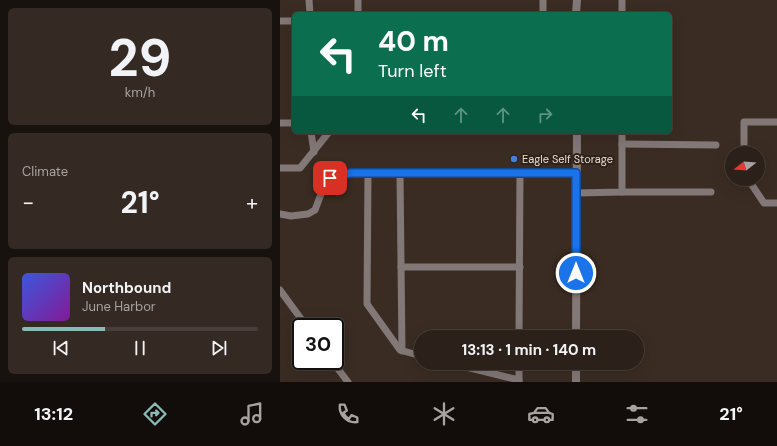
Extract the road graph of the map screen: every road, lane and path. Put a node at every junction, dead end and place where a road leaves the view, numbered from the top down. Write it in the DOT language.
graph roads {
  1 [pos="310,0"];
  2 [pos="358,0"];
  3 [pos="543,0"];
  4 [pos="577,0"];
  5 [pos="622,0"];
  6 [pos="310,12"];
  7 [pos="358,12"];
  8 [pos="543,12"];
  9 [pos="576,12"];
  10 [pos="622,12"];
  11 [pos="280,21"];
  12 [pos="292,21"];
  13 [pos="777,122"];
  14 [pos="280,123"];
  15 [pos="292,123"];
  16 [pos="311,134"];
  17 [pos="328,134"];
  18 [pos="577,134"];
  19 [pos="622,134"];
  20 [pos="622,144"];
  21 [pos="716,145"];
  22 [pos="744,146"];
  23 [pos="314,152"];
  24 [pos="280,168"];
  25 [pos="368,173"];
  26 [pos="400,173"];
  27 [pos="520,173"];
  28 [pos="576,173"];
  29 [pos="753,186"];
  30 [pos="622,192"];
  31 [pos="711,192"];
  32 [pos="576,193"];
  33 [pos="777,203"];
  34 [pos="280,214"];
  35 [pos="401,267"];
  36 [pos="520,267"];
  37 [pos="280,290"];
  38 [pos="300,318"];
  39 [pos="519,330"];
  40 [pos="576,330"];
  41 [pos="402,351"];
  42 [pos="414,354"];
  43 [pos="339,370"];
  44 [pos="477,370"];
  45 [pos="519,370"];
  46 [pos="576,370"];
  47 [pos="519,381"];
  48 [pos="348,382"];
  49 [pos="576,382"];
  1 -- 6 [label="lane"];
  2 -- 7 [label="lane"];
  3 -- 8 [label="lane"];
  4 -- 9 [label="street"];
  5 -- 10 [label="lane"];
  11 -- 12 [label="lane"];
  13 -- 22 [label="lane"];
  14 -- 15 [label="lane"];
  16 -- 23 [label="lane"];
  17 -- 23 [label="lane"];
  18 -- 28 [label="street"];
  19 -- 20 [label="lane"];
  20 -- 21 [label="lane"];
  20 -- 30 [label="lane"];
  23 -- 24 [label="lane"];
  25 -- 26 [label="lane"];
  25 -- 34 [label="lane"];
  25 -- 41 [label="lane"];
  26 -- 27 [label="lane"];
  26 -- 35 [label="lane"];
  27 -- 28 [label="lane"];
  27 -- 36 [label="lane"];
  28 -- 32 [label="street"];
  29 -- 33 [label="lane"];
  30 -- 31 [label="lane"];
  30 -- 32 [label="lane"];
  32 -- 40 [label="street"];
  35 -- 36 [label="lane"];
  35 -- 41 [label="lane"];
  36 -- 39 [label="lane"];
  37 -- 38 [label="lane"];
  41 -- 42 [label="lane"];
  43 -- 48 [label="lane"];
  44 -- 47 [label="lane"];
  45 -- 47 [label="lane"];
  46 -- 49 [label="street"];
}
